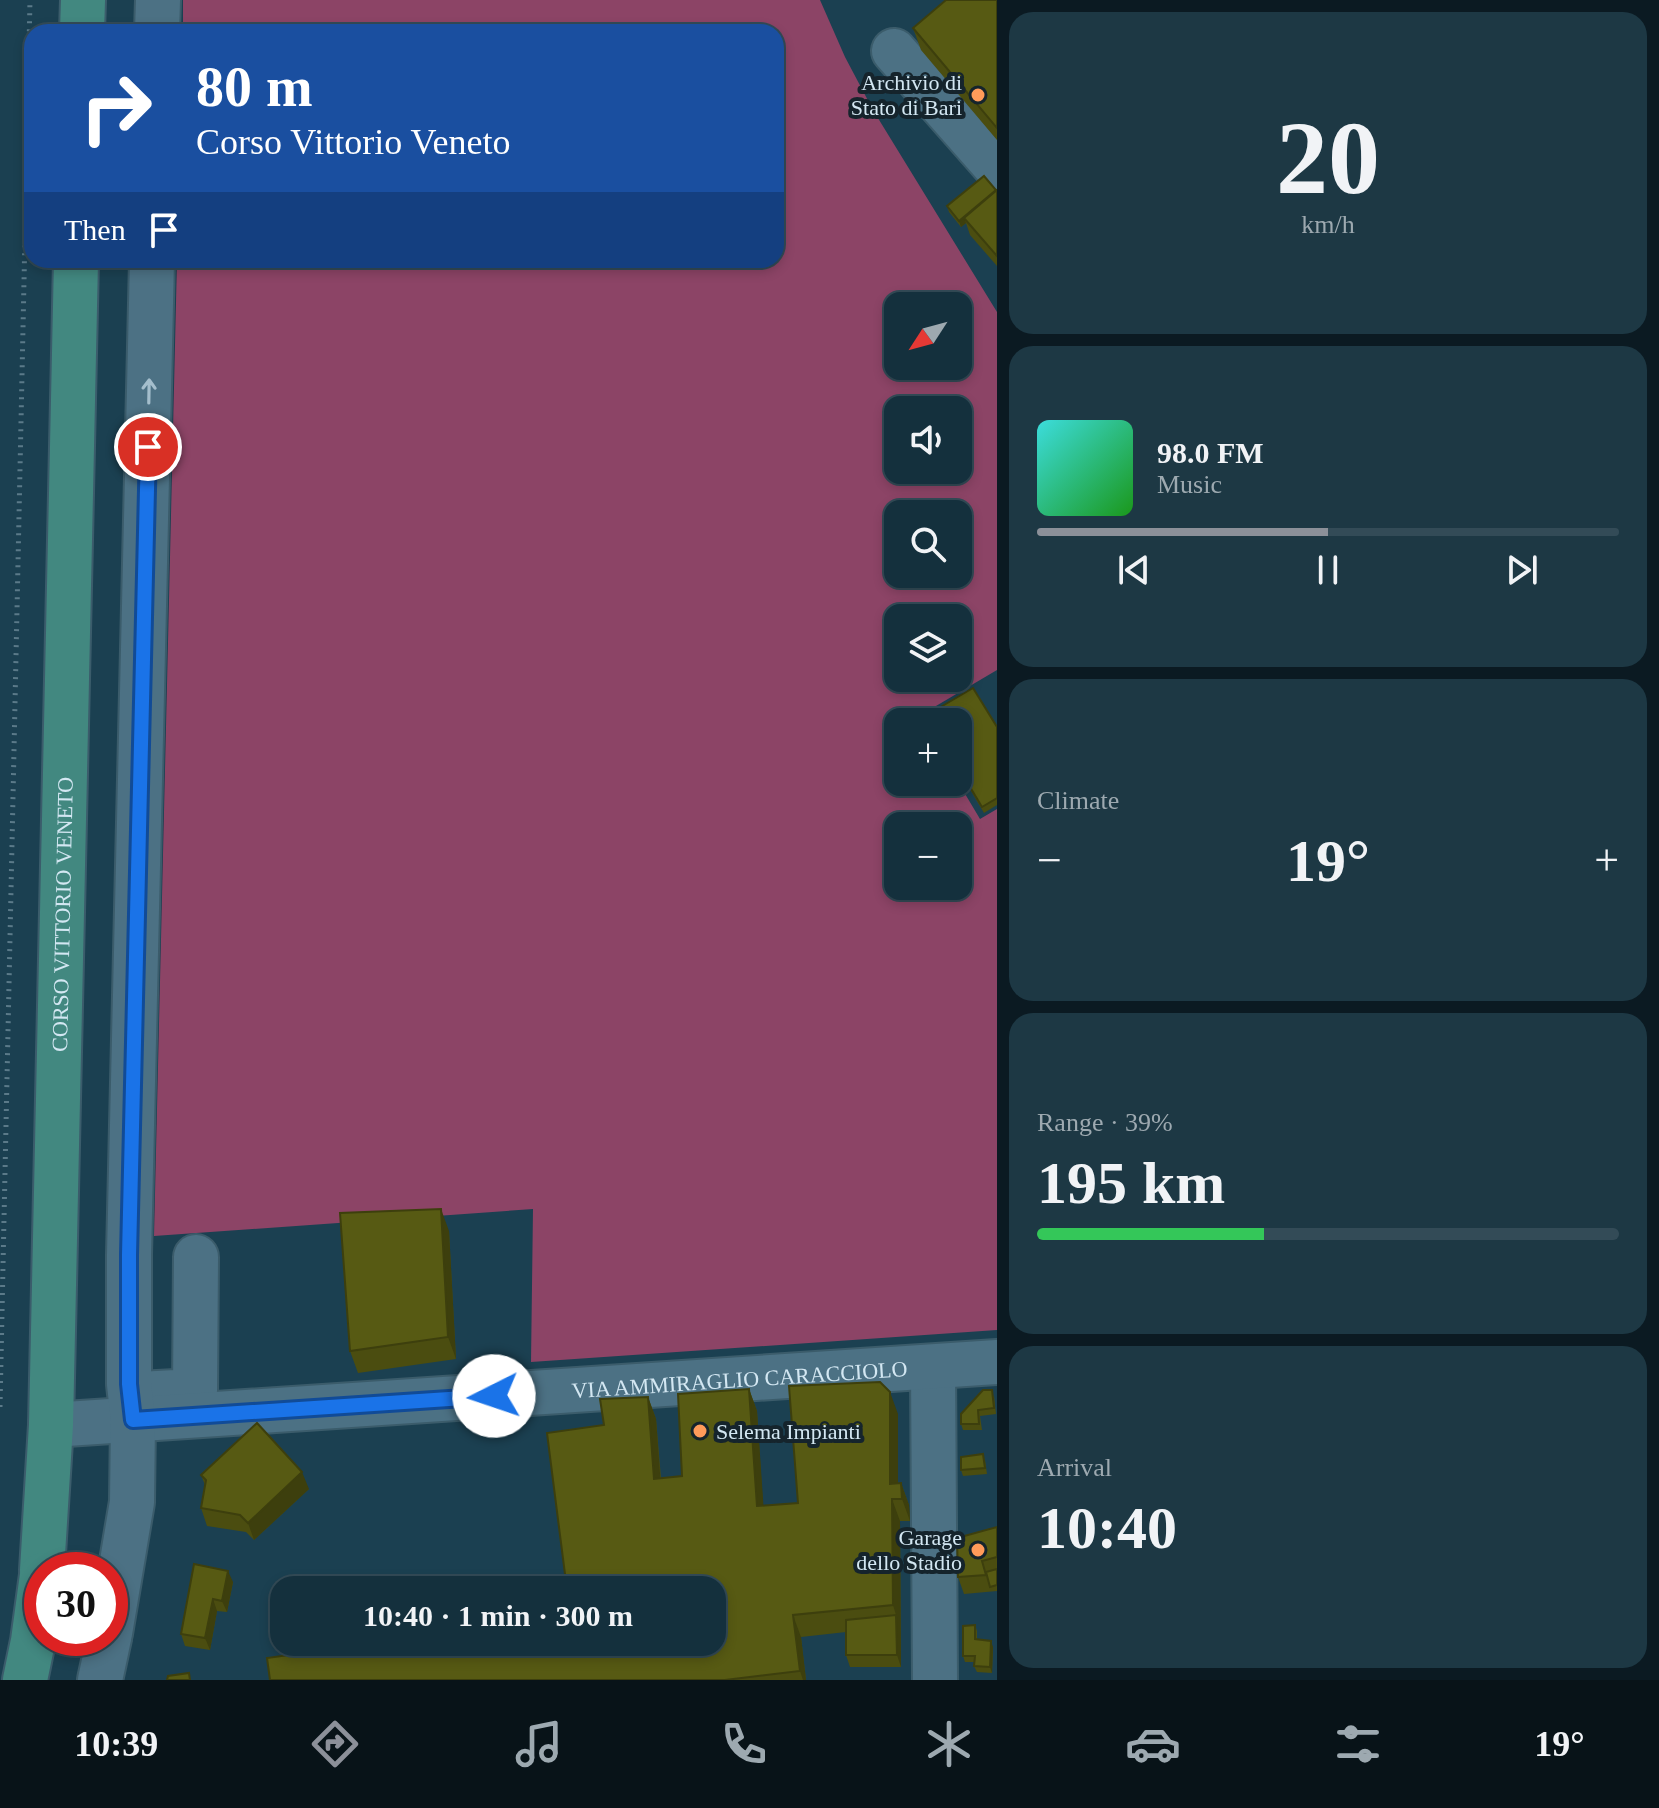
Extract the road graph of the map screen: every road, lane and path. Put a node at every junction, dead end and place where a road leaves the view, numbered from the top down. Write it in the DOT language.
graph roads {
  1 [pos="30,0"];
  2 [pos="83,0"];
  3 [pos="158,0"];
  4 [pos="929,20"];
  5 [pos="29,24"];
  6 [pos="82,24"];
  7 [pos="157,24"];
  8 [pos="997,168"];
  9 [pos="24,268"];
  10 [pos="76,268"];
  11 [pos="152,268"];
  12 [pos="196,1257"];
  13 [pos="997,1362"];
  14 [pos="933,1367"];
  15 [pos="0,1407"];
  16 [pos="131,1407"];
  17 [pos="51,1425"];
  18 [pos="43,1552"];
  19 [pos="124,1552"];
  20 [pos="30,1656"];
  21 [pos="105,1656"];
  22 [pos="25,1680"];
  23 [pos="100,1680"];
  24 [pos="935,1680"];
  1 -- 5 [label="path"];
  2 -- 6 [label="main road"];
  3 -- 7 [label="street"];
  4 -- 8 [label="street"];
  9 -- 15 [label="path"];
  10 -- 17 [label="main road, CORSO VITTORIO VENETO"];
  16 -- 11 [label="street, one-way"];
  12 -- 16 [label="street"];
  13 -- 14 [label="street, VIA AMMIRAGLIO CARACCIOLO"];
  14 -- 16 [label="street, VIA AMMIRAGLIO CARACCIOLO"];
  14 -- 24 [label="street"];
  16 -- 17 [label="street, VIA AMMIRAGLIO CARACCIOLO"];
  16 -- 19 [label="street"];
  17 -- 18 [label="main road, CORSO VITTORIO VENETO"];
  20 -- 22 [label="main road, CORSO VITTORIO VENETO"];
  21 -- 23 [label="street"];
}
